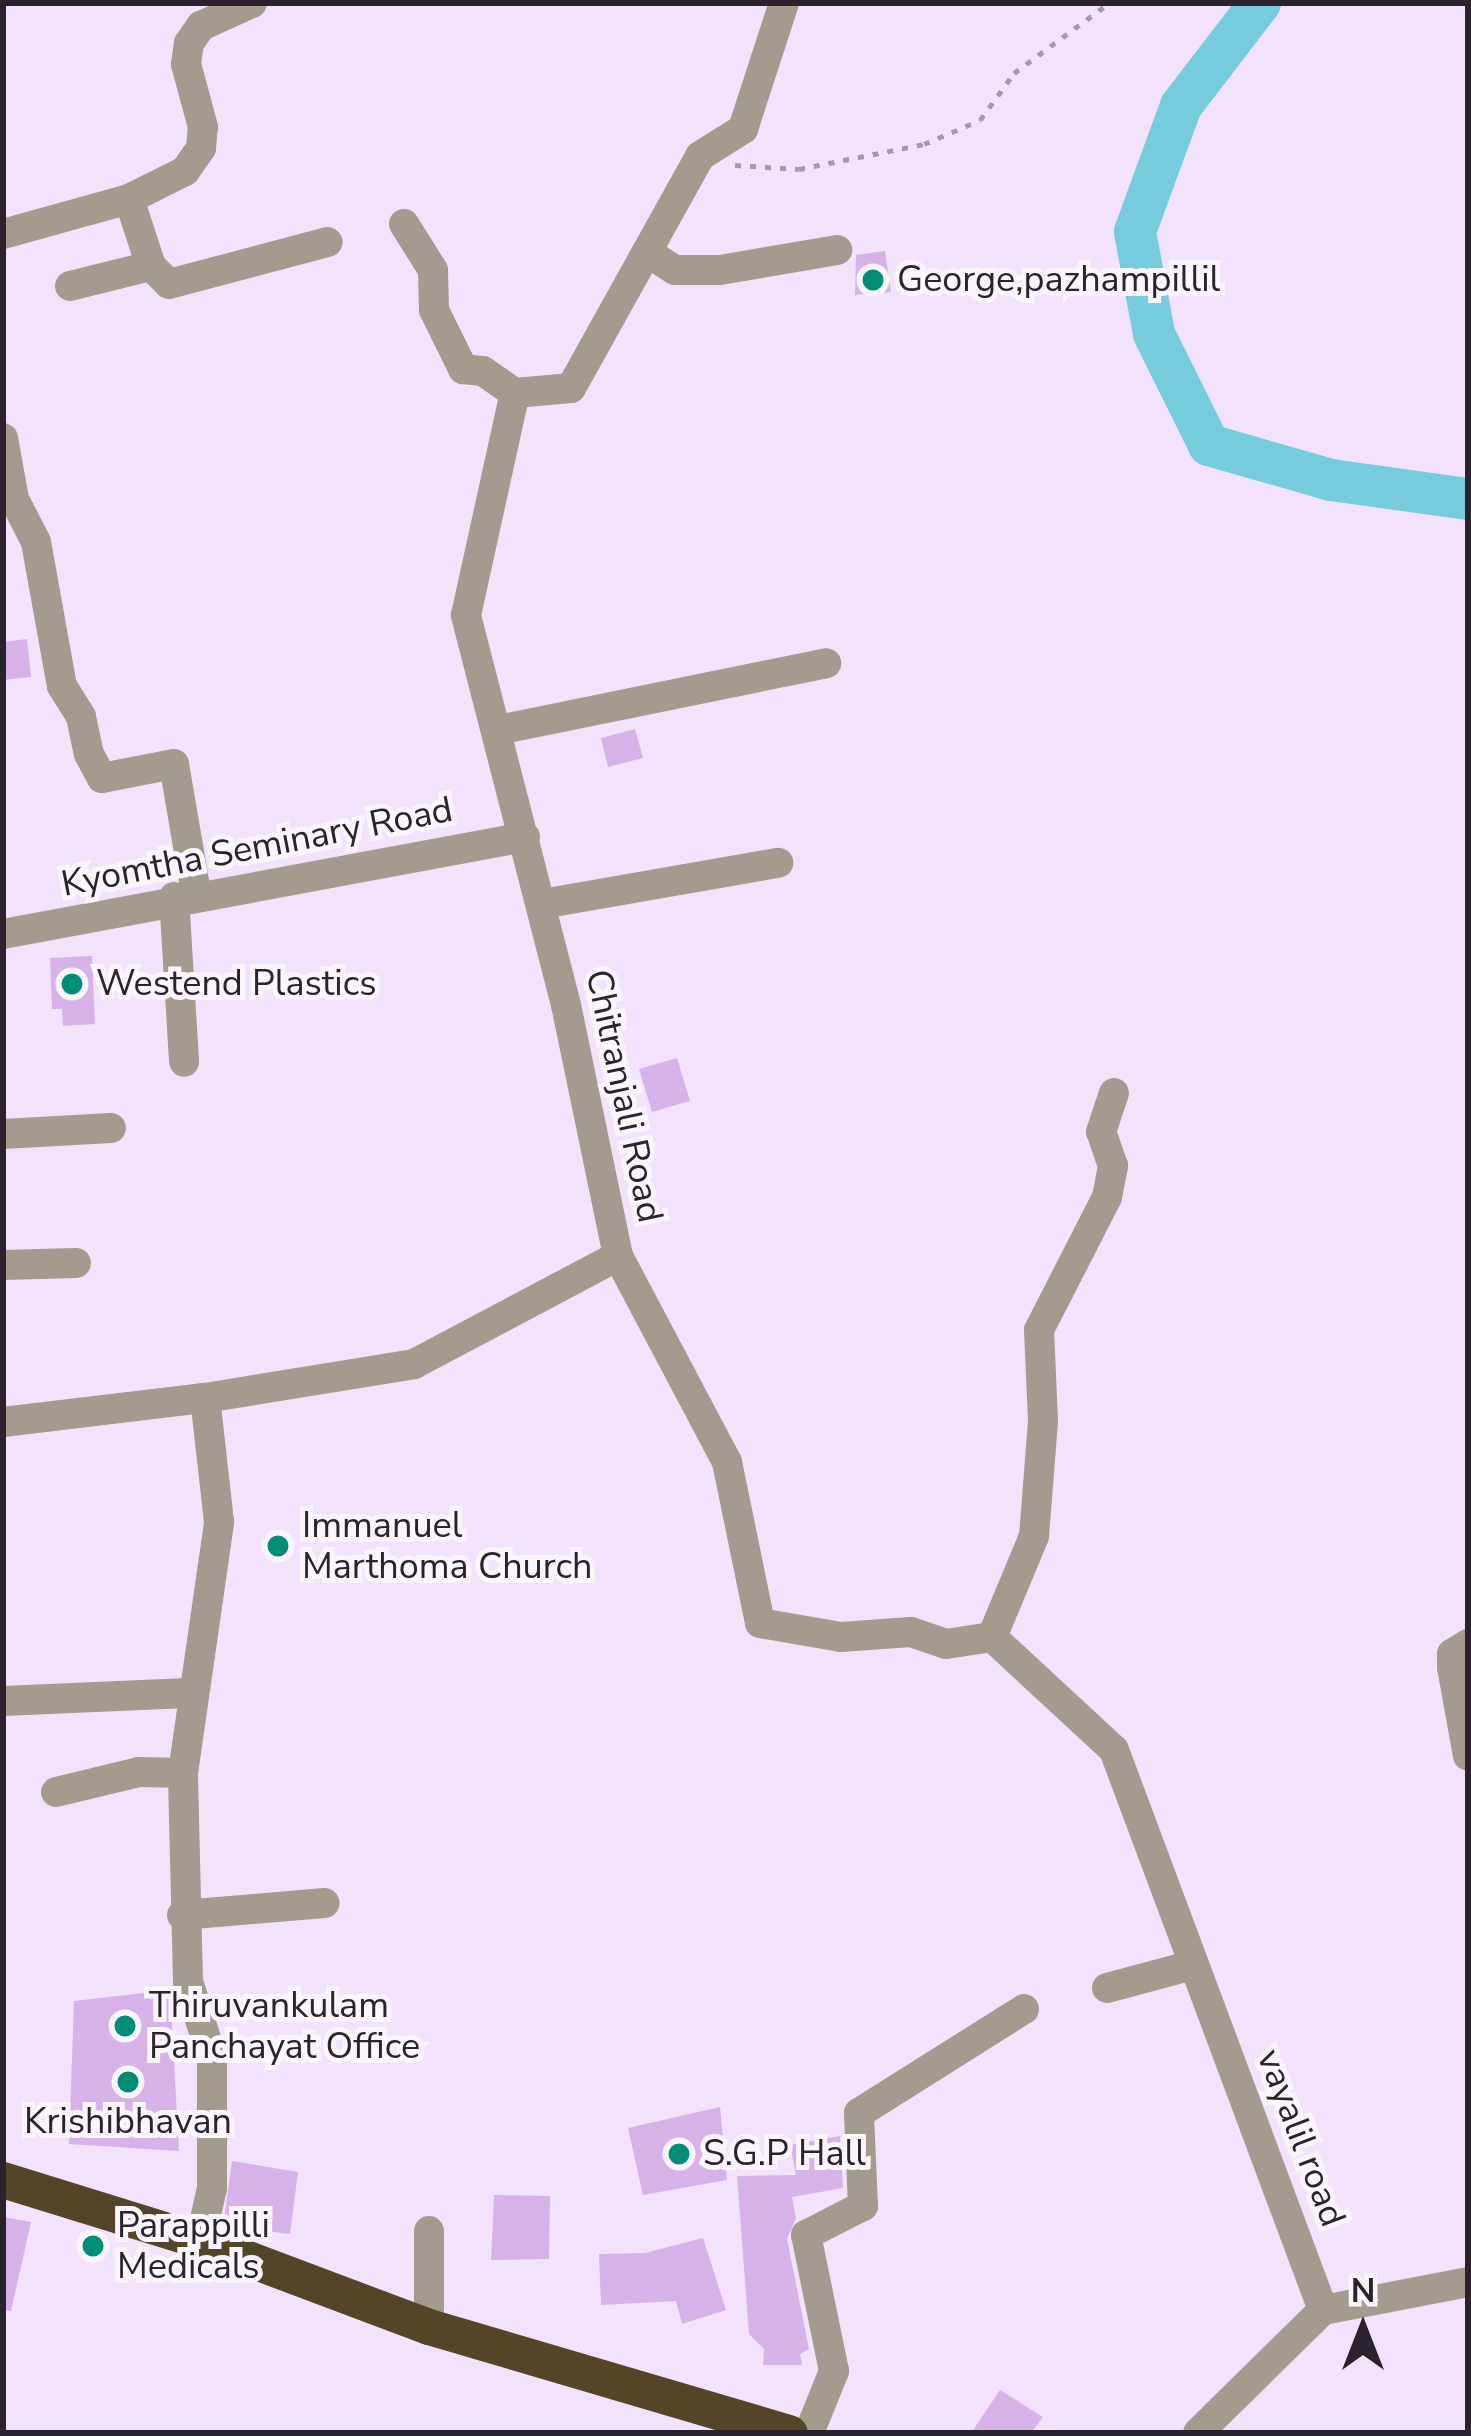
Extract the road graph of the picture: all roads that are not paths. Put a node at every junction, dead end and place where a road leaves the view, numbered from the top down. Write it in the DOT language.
graph roads {
  1 [pos="252,3"];
  2 [pos="784,3"];
  3 [pos="129,199"];
  4 [pos="404,224"];
  5 [pos="3,234"];
  6 [pos="328,242"];
  7 [pos="837,250"];
  8 [pos="647,252"];
  9 [pos="151,266"];
  10 [pos="70,286"];
  11 [pos="515,393"];
  12 [pos="3,438"];
  13 [pos="826,663"];
  14 [pos="498,730"];
  15 [pos="525,837"];
  16 [pos="778,863"];
  17 [pos="185,895"];
  18 [pos="542,904"];
  19 [pos="3,934"];
  20 [pos="184,1062"];
  21 [pos="1114,1093"];
  22 [pos="111,1128"];
  23 [pos="3,1134"];
  24 [pos="618,1256"];
  25 [pos="3,1264"];
  26 [pos="76,1264"];
  27 [pos="205,1398"];
  28 [pos="3,1422"];
  29 [pos="992,1636"];
  30 [pos="1468,1644"];
  31 [pos="188,1693"];
  32 [pos="3,1701"];
  33 [pos="1468,1756"];
  34 [pos="183,1773"];
  35 [pos="56,1792"];
  36 [pos="324,1903"];
  37 [pos="182,1915"];
  38 [pos="1189,1966"];
  39 [pos="1107,1988"];
  40 [pos="1024,2009"];
  41 [pos="3,2180"];
  42 [pos="430,2230"];
  43 [pos="200,2241"];
  44 [pos="1468,2282"];
  45 [pos="1323,2310"];
  46 [pos="430,2327"];
  47 [pos="790,2433"];
  48 [pos="809,2433"];
  49 [pos="1198,2433"];
  1 -- 3 [label="street"];
  2 -- 8 [label="street"];
  3 -- 5 [label="street"];
  3 -- 9 [label="street"];
  4 -- 11 [label="street"];
  6 -- 9 [label="street"];
  7 -- 8 [label="street"];
  8 -- 11 [label="street"];
  9 -- 10 [label="street"];
  11 -- 14 [label="street, Chitranjali Road"];
  12 -- 17 [label="street"];
  13 -- 14 [label="street"];
  14 -- 15 [label="street, Chitranjali Road"];
  15 -- 17 [label="street, Kyomtha Seminary Road"];
  15 -- 18 [label="street, Chitranjali Road"];
  16 -- 18 [label="street"];
  17 -- 19 [label="street, Kyomtha Seminary Road"];
  17 -- 20 [label="street"];
  18 -- 24 [label="street, Chitranjali Road"];
  21 -- 29 [label="street"];
  22 -- 23 [label="street"];
  24 -- 27 [label="street, Chitranjali Road"];
  24 -- 29 [label="street"];
  25 -- 26 [label="street"];
  27 -- 28 [label="street, Chitranjali Road"];
  27 -- 31 [label="street"];
  29 -- 38 [label="street, vayalil road"];
  30 -- 33 [label="street"];
  31 -- 32 [label="street"];
  31 -- 34 [label="street"];
  34 -- 35 [label="street"];
  34 -- 37 [label="street"];
  36 -- 37 [label="street"];
  37 -- 43 [label="street"];
  38 -- 39 [label="street"];
  38 -- 45 [label="street, vayalil road"];
  40 -- 48 [label="street"];
  41 -- 43 [label="highway"];
  42 -- 46 [label="street"];
  43 -- 46 [label="highway"];
  44 -- 45 [label="street"];
  45 -- 49 [label="street"];
  46 -- 47 [label="highway"];
}
